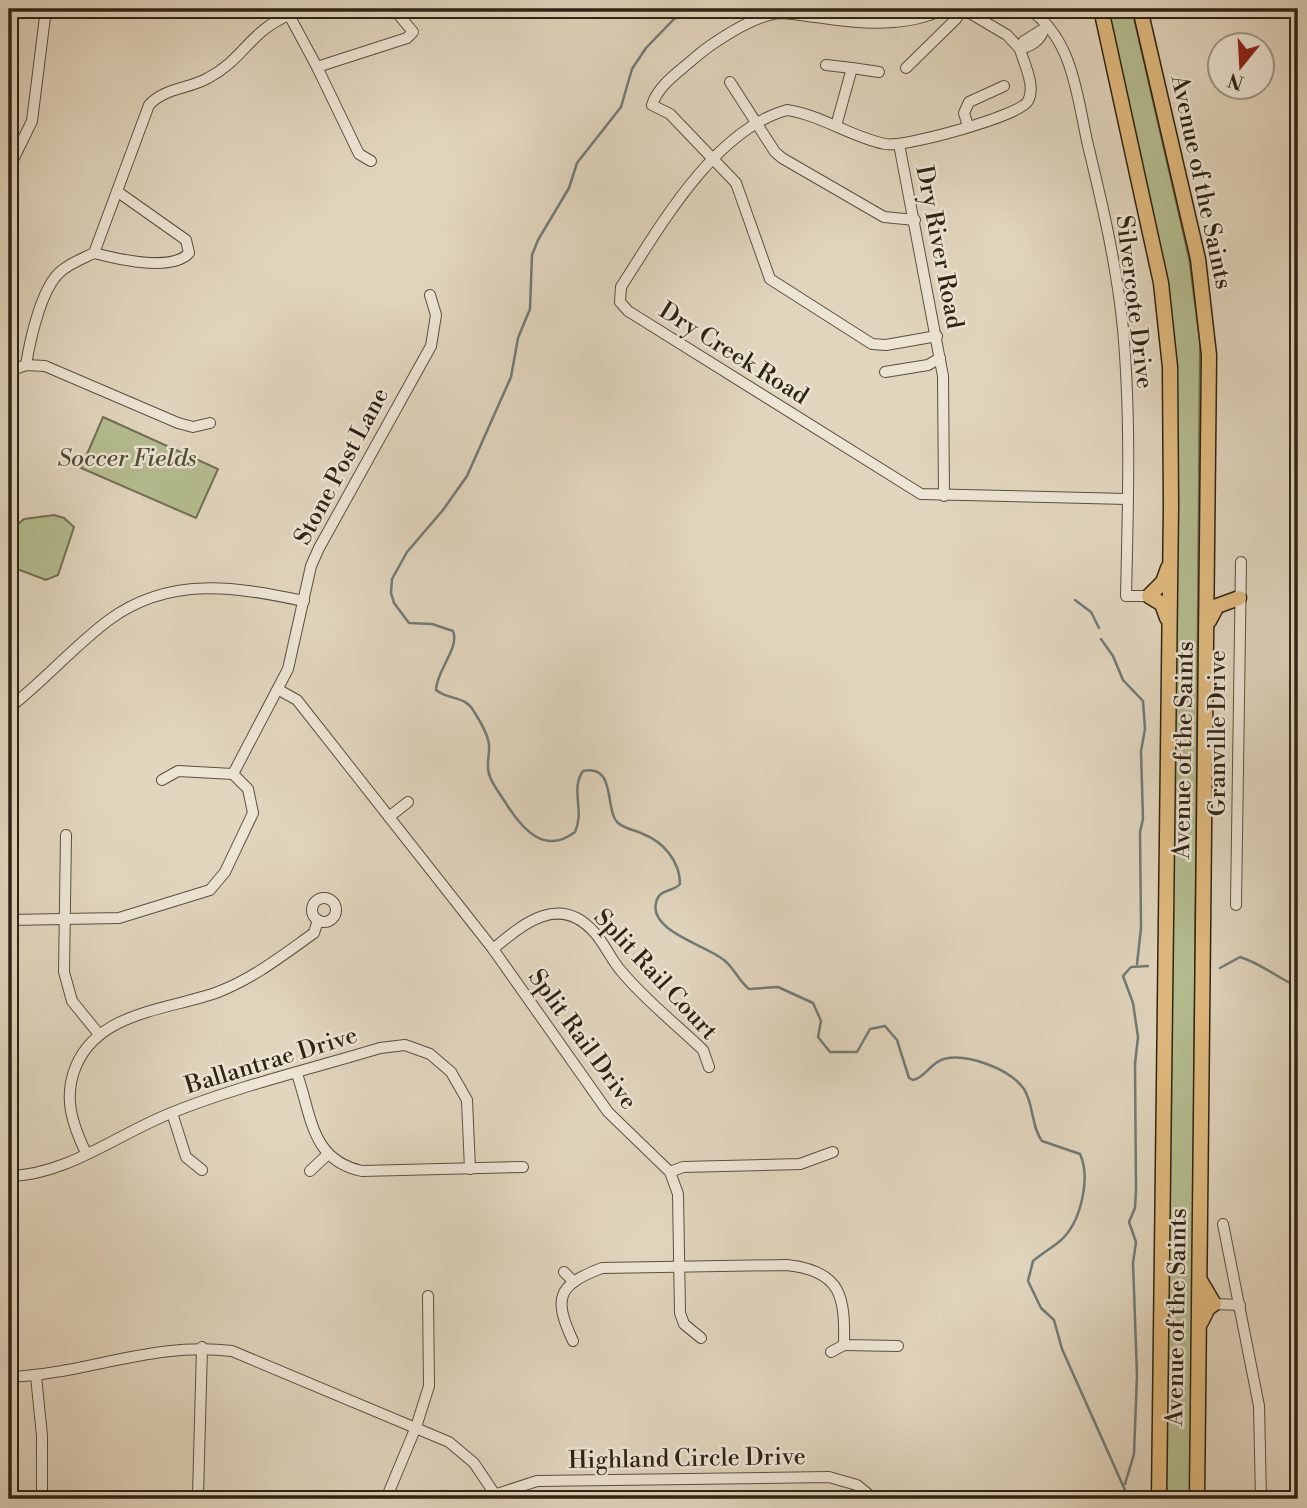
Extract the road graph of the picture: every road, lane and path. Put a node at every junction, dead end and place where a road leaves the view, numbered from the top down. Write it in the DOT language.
graph roads {
  1 [pos="46,9"];
  2 [pos="394,9"];
  3 [pos="944,9"];
  4 [pos="962,9"];
  5 [pos="1028,9"];
  6 [pos="1101,9"];
  7 [pos="1140,9"];
  8 [pos="290,12"];
  9 [pos="1046,28"];
  10 [pos="1020,49"];
  11 [pos="826,65"];
  12 [pos="317,67"];
  13 [pos="852,68"];
  14 [pos="906,68"];
  15 [pos="879,72"];
  16 [pos="730,82"];
  17 [pos="1004,86"];
  18 [pos="759,125"];
  19 [pos="836,126"];
  20 [pos="968,126"];
  21 [pos="899,144"];
  22 [pos="712,158"];
  23 [pos="371,161"];
  24 [pos="9,168"];
  25 [pos="118,192"];
  26 [pos="915,220"];
  27 [pos="94,253"];
  28 [pos="430,295"];
  29 [pos="937,336"];
  30 [pos="940,358"];
  31 [pos="26,366"];
  32 [pos="15,369"];
  33 [pos="885,372"];
  34 [pos="210,423"];
  35 [pos="944,496"];
  36 [pos="1127,499"];
  37 [pos="1241,562"];
  38 [pos="1170,564"];
  39 [pos="1208,569"];
  40 [pos="1149,596"];
  41 [pos="1239,598"];
  42 [pos="304,601"];
  43 [pos="1169,623"];
  44 [pos="1208,625"];
  45 [pos="279,690"];
  46 [pos="9,708"];
  47 [pos="233,775"];
  48 [pos="162,780"];
  49 [pos="408,802"];
  50 [pos="389,817"];
  51 [pos="65,835"];
  52 [pos="1236,905"];
  53 [pos="9,920"];
  54 [pos="63,920"];
  55 [pos="318,920"];
  56 [pos="493,949"];
  57 [pos="98,1033"];
  58 [pos="709,1067"];
  59 [pos="297,1074"];
  60 [pos="172,1113"];
  61 [pos="833,1152"];
  62 [pos="86,1153"];
  63 [pos="327,1155"];
  64 [pos="523,1167"];
  65 [pos="470,1168"];
  66 [pos="202,1170"];
  67 [pos="310,1171"];
  68 [pos="670,1172"];
  69 [pos="9,1176"];
  70 [pos="1223,1224"];
  71 [pos="678,1267"];
  72 [pos="564,1272"];
  73 [pos="1199,1277"];
  74 [pos="574,1282"];
  75 [pos="428,1296"];
  76 [pos="1214,1304"];
  77 [pos="1240,1305"];
  78 [pos="1199,1327"];
  79 [pos="701,1338"];
  80 [pos="573,1341"];
  81 [pos="844,1345"];
  82 [pos="898,1346"];
  83 [pos="202,1347"];
  84 [pos="831,1352"];
  85 [pos="36,1376"];
  86 [pos="9,1377"];
  87 [pos="416,1427"];
  88 [pos="198,1495"];
  89 [pos="497,1497"];
  90 [pos="42,1499"];
  91 [pos="386,1499"];
  92 [pos="874,1499"];
  93 [pos="1159,1499"];
  94 [pos="1197,1499"];
  95 [pos="1261,1499"];
  1 -- 24 [label="street"];
  2 -- 12 [label="street"];
  3 -- 22 [label="street"];
  4 -- 10 [label="street"];
  4 -- 14 [label="street"];
  5 -- 9 [label="street, Silvercote Drive"];
  6 -- 38 [label="highway, Avenue of the Saints"];
  7 -- 39 [label="highway, Avenue of the Saints"];
  8 -- 12 [label="street"];
  8 -- 25 [label="street"];
  9 -- 10 [label="street"];
  9 -- 36 [label="street, Silvercote Drive"];
  10 -- 20 [label="street, Dry Creek Road"];
  11 -- 13 [label="street"];
  12 -- 23 [label="street"];
  13 -- 15 [label="street"];
  13 -- 19 [label="street"];
  16 -- 18 [label="street"];
  17 -- 20 [label="street"];
  18 -- 19 [label="street, Dry Creek Road"];
  18 -- 22 [label="street, Dry Creek Road"];
  18 -- 26 [label="street"];
  19 -- 21 [label="street, Dry Creek Road"];
  20 -- 21 [label="street, Dry Creek Road"];
  21 -- 26 [label="street, Dry River Road"];
  22 -- 29 [label="street"];
  22 -- 35 [label="street, Dry Creek Road"];
  25 -- 27 [label="street"];
  25 -- 27 [label="street"];
  26 -- 29 [label="street, Dry River Road"];
  27 -- 31 [label="street"];
  28 -- 42 [label="street, Stone Post Lane"];
  29 -- 30 [label="street, Dry River Road"];
  30 -- 33 [label="street, Dry River Road"];
  30 -- 35 [label="street, Dry River Road"];
  31 -- 32 [label="street"];
  31 -- 34 [label="street"];
  35 -- 36 [label="street, Dry Creek Road"];
  36 -- 40 [label="street, Silvercote Drive"];
  37 -- 41 [label="street, Granville Drive"];
  38 -- 40 [label="highway"];
  38 -- 43 [label="highway, Avenue of the Saints"];
  39 -- 41 [label="highway"];
  39 -- 44 [label="highway, Avenue of the Saints"];
  40 -- 43 [label="highway"];
  41 -- 44 [label="highway"];
  41 -- 52 [label="street, Granville Drive"];
  42 -- 45 [label="street, Stone Post Lane"];
  42 -- 46 [label="street"];
  43 -- 93 [label="highway, Avenue of the Saints"];
  44 -- 73 [label="highway, Avenue of the Saints"];
  45 -- 47 [label="street, Stone Post Lane"];
  45 -- 50 [label="street, Split Rail Drive"];
  47 -- 48 [label="street"];
  47 -- 54 [label="street"];
  49 -- 50 [label="street"];
  50 -- 56 [label="street, Split Rail Drive"];
  51 -- 54 [label="street"];
  53 -- 54 [label="street"];
  54 -- 57 [label="street"];
  55 -- 57 [label="street"];
  56 -- 58 [label="street, Split Rail Court"];
  56 -- 68 [label="street, Split Rail Drive"];
  57 -- 62 [label="street"];
  59 -- 60 [label="street, Ballantrae Drive"];
  59 -- 63 [label="street"];
  59 -- 65 [label="street, Ballantrae Drive"];
  60 -- 62 [label="street, Ballantrae Drive"];
  60 -- 66 [label="street"];
  61 -- 68 [label="street"];
  62 -- 69 [label="street, Ballantrae Drive"];
  63 -- 65 [label="street"];
  63 -- 67 [label="street"];
  64 -- 65 [label="street"];
  68 -- 71 [label="street"];
  70 -- 77 [label="street"];
  71 -- 74 [label="street"];
  71 -- 79 [label="street"];
  71 -- 81 [label="street"];
  72 -- 74 [label="street"];
  73 -- 76 [label="highway"];
  73 -- 78 [label="highway, Avenue of the Saints"];
  74 -- 80 [label="street"];
  75 -- 87 [label="street"];
  76 -- 77 [label="street"];
  76 -- 78 [label="highway"];
  77 -- 95 [label="street"];
  78 -- 94 [label="highway, Avenue of the Saints"];
  81 -- 82 [label="street"];
  81 -- 84 [label="street"];
  83 -- 85 [label="street"];
  83 -- 87 [label="street"];
  83 -- 88 [label="street"];
  85 -- 86 [label="street"];
  85 -- 90 [label="street"];
  87 -- 89 [label="street"];
  87 -- 91 [label="street"];
  89 -- 92 [label="street, Highland Circle Drive"];
}
